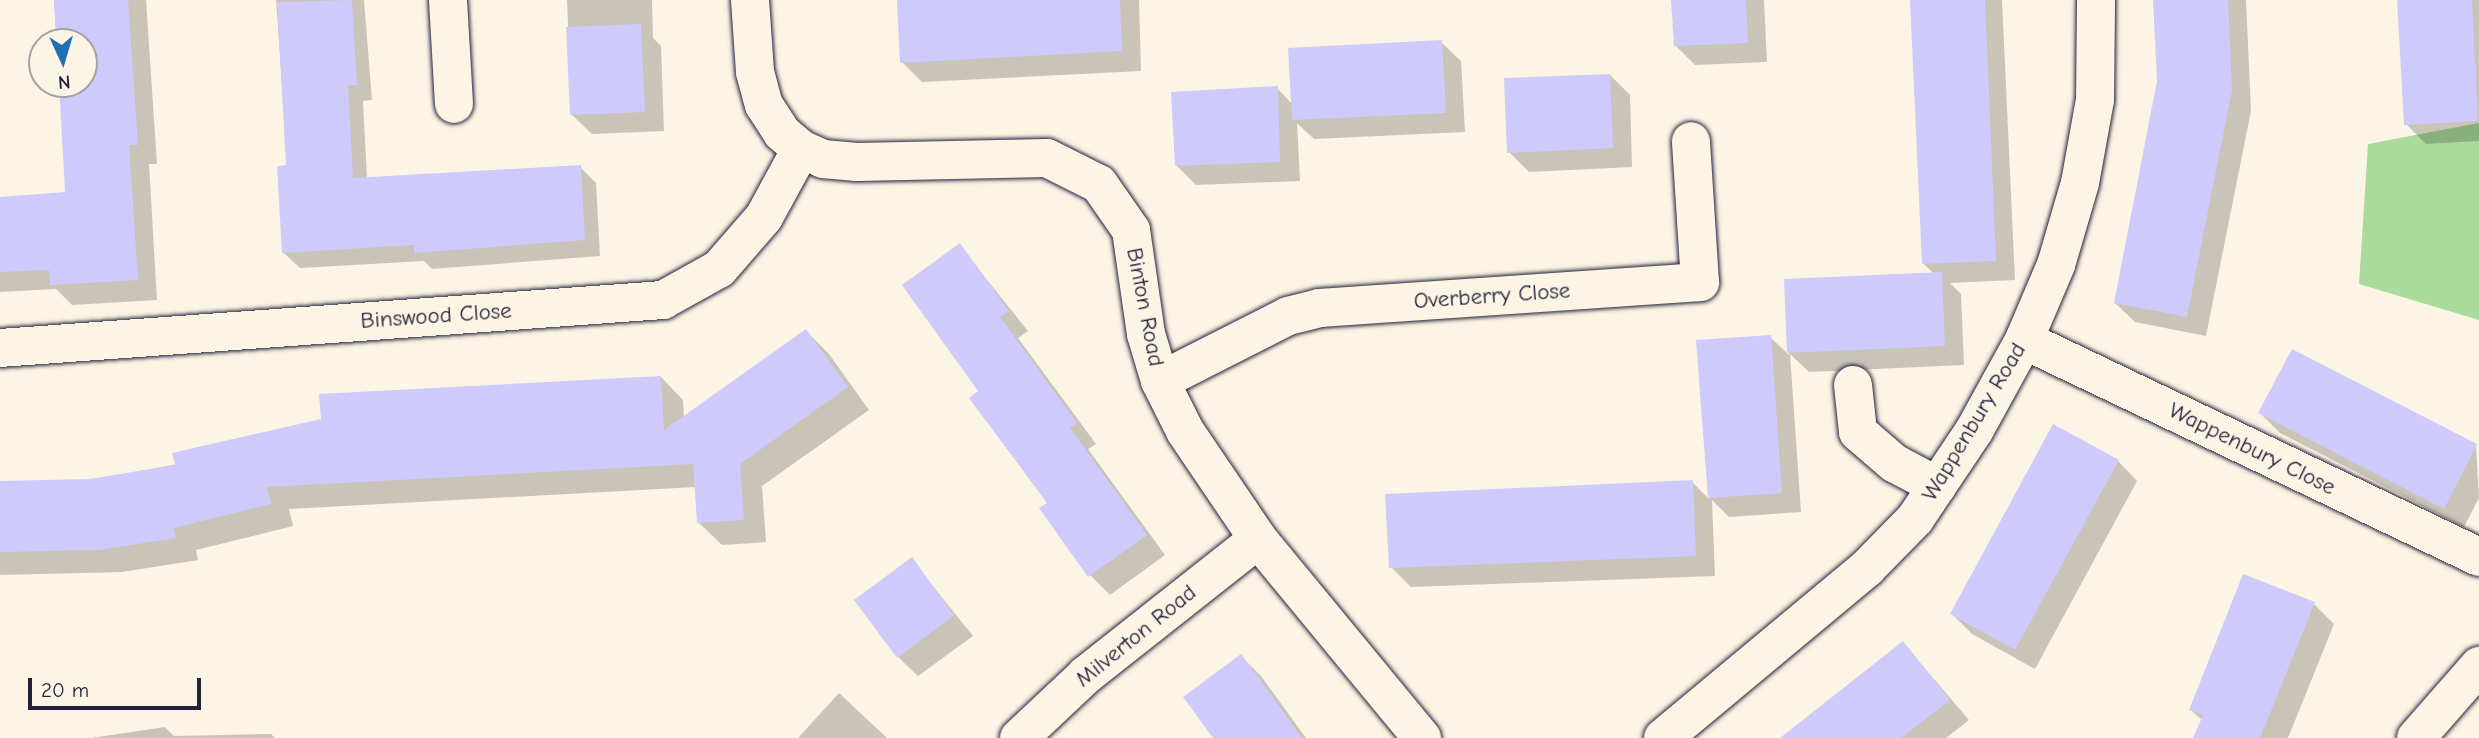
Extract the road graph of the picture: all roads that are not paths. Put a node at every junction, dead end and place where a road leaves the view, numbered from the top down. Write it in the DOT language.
graph roads {
  1 [pos="448,0"];
  2 [pos="750,0"];
  3 [pos="2095,0"];
  4 [pos="454,104"];
  5 [pos="1691,141"];
  6 [pos="801,149"];
  7 [pos="2024,340"];
  8 [pos="0,348"];
  9 [pos="1160,382"];
  10 [pos="1853,385"];
  11 [pos="1937,486"];
  12 [pos="1258,538"];
  13 [pos="2479,557"];
  14 [pos="2479,666"];
  15 [pos="1019,738"];
  16 [pos="1422,738"];
  17 [pos="1663,738"];
  18 [pos="2416,738"];
  1 -- 4 [label="street"];
  2 -- 6 [label="street, Binton Road"];
  3 -- 7 [label="street, Wappenbury Road"];
  5 -- 9 [label="street, Overberry Close"];
  6 -- 8 [label="street, Binswood Close"];
  6 -- 9 [label="street, Binton Road"];
  7 -- 11 [label="street, Wappenbury Road"];
  7 -- 13 [label="street, Wappenbury Close"];
  9 -- 12 [label="street, Binton Road"];
  10 -- 11 [label="street"];
  11 -- 17 [label="street, Wappenbury Road"];
  12 -- 15 [label="street, Milverton Road"];
  12 -- 16 [label="street, Binton Road"];
  14 -- 18 [label="street"];
}
